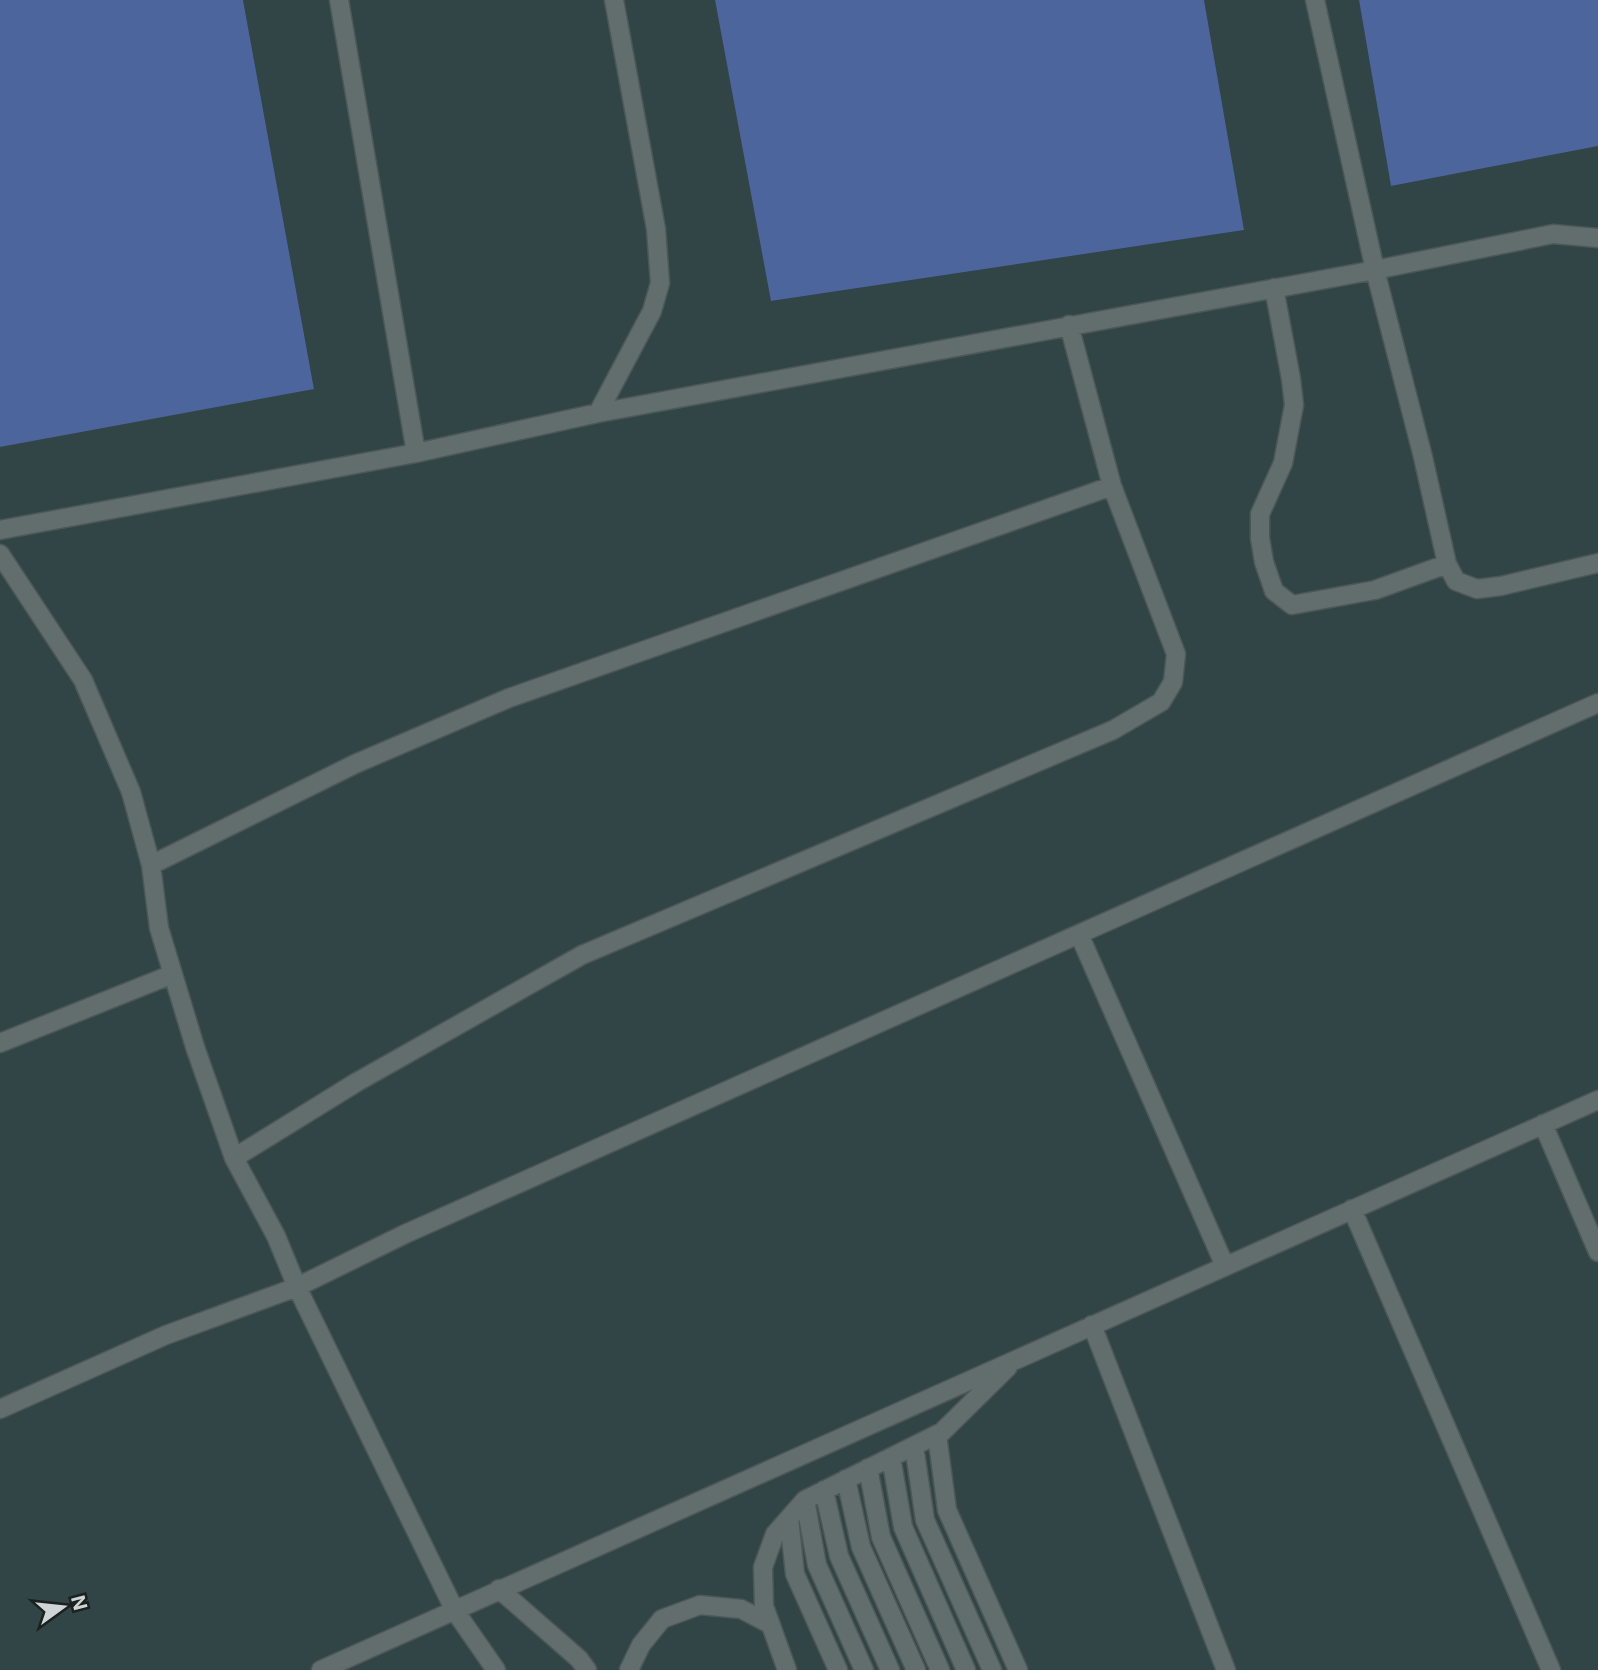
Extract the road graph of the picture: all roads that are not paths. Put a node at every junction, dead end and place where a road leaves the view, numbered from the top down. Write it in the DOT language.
graph roads {
  1 [pos="339,0"];
  2 [pos="614,0"];
  3 [pos="1315,0"];
  4 [pos="1598,238"];
  5 [pos="1375,270"];
  6 [pos="1274,288"];
  7 [pos="1069,325"];
  8 [pos="598,413"];
  9 [pos="416,453"];
  10 [pos="1112,486"];
  11 [pos="0,530"];
  12 [pos="0,554"];
  13 [pos="1598,563"];
  14 [pos="1447,564"];
  15 [pos="1598,703"];
  16 [pos="151,866"];
  17 [pos="1079,934"];
  18 [pos="173,974"];
  19 [pos="0,1043"];
  20 [pos="1598,1100"];
  21 [pos="1544,1124"];
  22 [pos="234,1158"];
  23 [pos="1352,1209"];
  24 [pos="1598,1252"];
  25 [pos="1224,1266"];
  26 [pos="297,1287"];
  27 [pos="1092,1325"];
  28 [pos="1016,1360"];
  29 [pos="0,1409"];
  30 [pos="937,1435"];
  31 [pos="914,1446"];
  32 [pos="891,1458"];
  33 [pos="868,1468"];
  34 [pos="846,1479"];
  35 [pos="824,1490"];
  36 [pos="805,1500"];
  37 [pos="789,1518"];
  38 [pos="499,1589"];
  39 [pos="454,1611"];
  40 [pos="770,1623"];
  41 [pos="321,1670"];
  42 [pos="496,1670"];
  43 [pos="587,1670"];
  44 [pos="629,1670"];
  45 [pos="787,1670"];
  46 [pos="838,1670"];
  47 [pos="864,1670"];
  48 [pos="890,1670"];
  49 [pos="915,1670"];
  50 [pos="940,1670"];
  51 [pos="966,1670"];
  52 [pos="992,1670"];
  53 [pos="1018,1670"];
  54 [pos="1226,1670"];
  55 [pos="1551,1670"];
  1 -- 9 [label="lane"];
  2 -- 8 [label="lane"];
  3 -- 5 [label="lane"];
  4 -- 5 [label="lane"];
  5 -- 6 [label="lane"];
  5 -- 14 [label="lane"];
  6 -- 7 [label="lane"];
  6 -- 14 [label="lane"];
  7 -- 8 [label="lane"];
  7 -- 10 [label="lane"];
  8 -- 9 [label="lane"];
  9 -- 11 [label="lane"];
  10 -- 16 [label="lane"];
  10 -- 22 [label="lane"];
  12 -- 16 [label="lane"];
  13 -- 14 [label="lane"];
  15 -- 17 [label="lane"];
  16 -- 18 [label="lane"];
  17 -- 25 [label="lane"];
  17 -- 26 [label="lane"];
  18 -- 19 [label="lane"];
  18 -- 22 [label="lane"];
  20 -- 21 [label="lane"];
  21 -- 23 [label="lane"];
  21 -- 24 [label="lane"];
  22 -- 26 [label="lane"];
  23 -- 25 [label="lane"];
  23 -- 55 [label="lane"];
  25 -- 27 [label="lane"];
  26 -- 29 [label="lane"];
  26 -- 39 [label="lane"];
  27 -- 28 [label="lane"];
  27 -- 54 [label="lane"];
  28 -- 30 [label="lane"];
  28 -- 38 [label="lane"];
  30 -- 31 [label="lane"];
  30 -- 53 [label="lane"];
  31 -- 32 [label="lane"];
  31 -- 52 [label="lane"];
  32 -- 33 [label="lane"];
  32 -- 51 [label="lane"];
  33 -- 34 [label="lane"];
  33 -- 50 [label="lane"];
  34 -- 35 [label="lane"];
  34 -- 49 [label="lane"];
  35 -- 36 [label="lane"];
  35 -- 48 [label="lane"];
  36 -- 37 [label="lane"];
  36 -- 47 [label="lane"];
  37 -- 40 [label="lane"];
  37 -- 46 [label="lane"];
  38 -- 39 [label="lane"];
  38 -- 43 [label="lane"];
  39 -- 41 [label="lane"];
  39 -- 42 [label="lane"];
  40 -- 44 [label="lane"];
  40 -- 45 [label="lane"];
}
